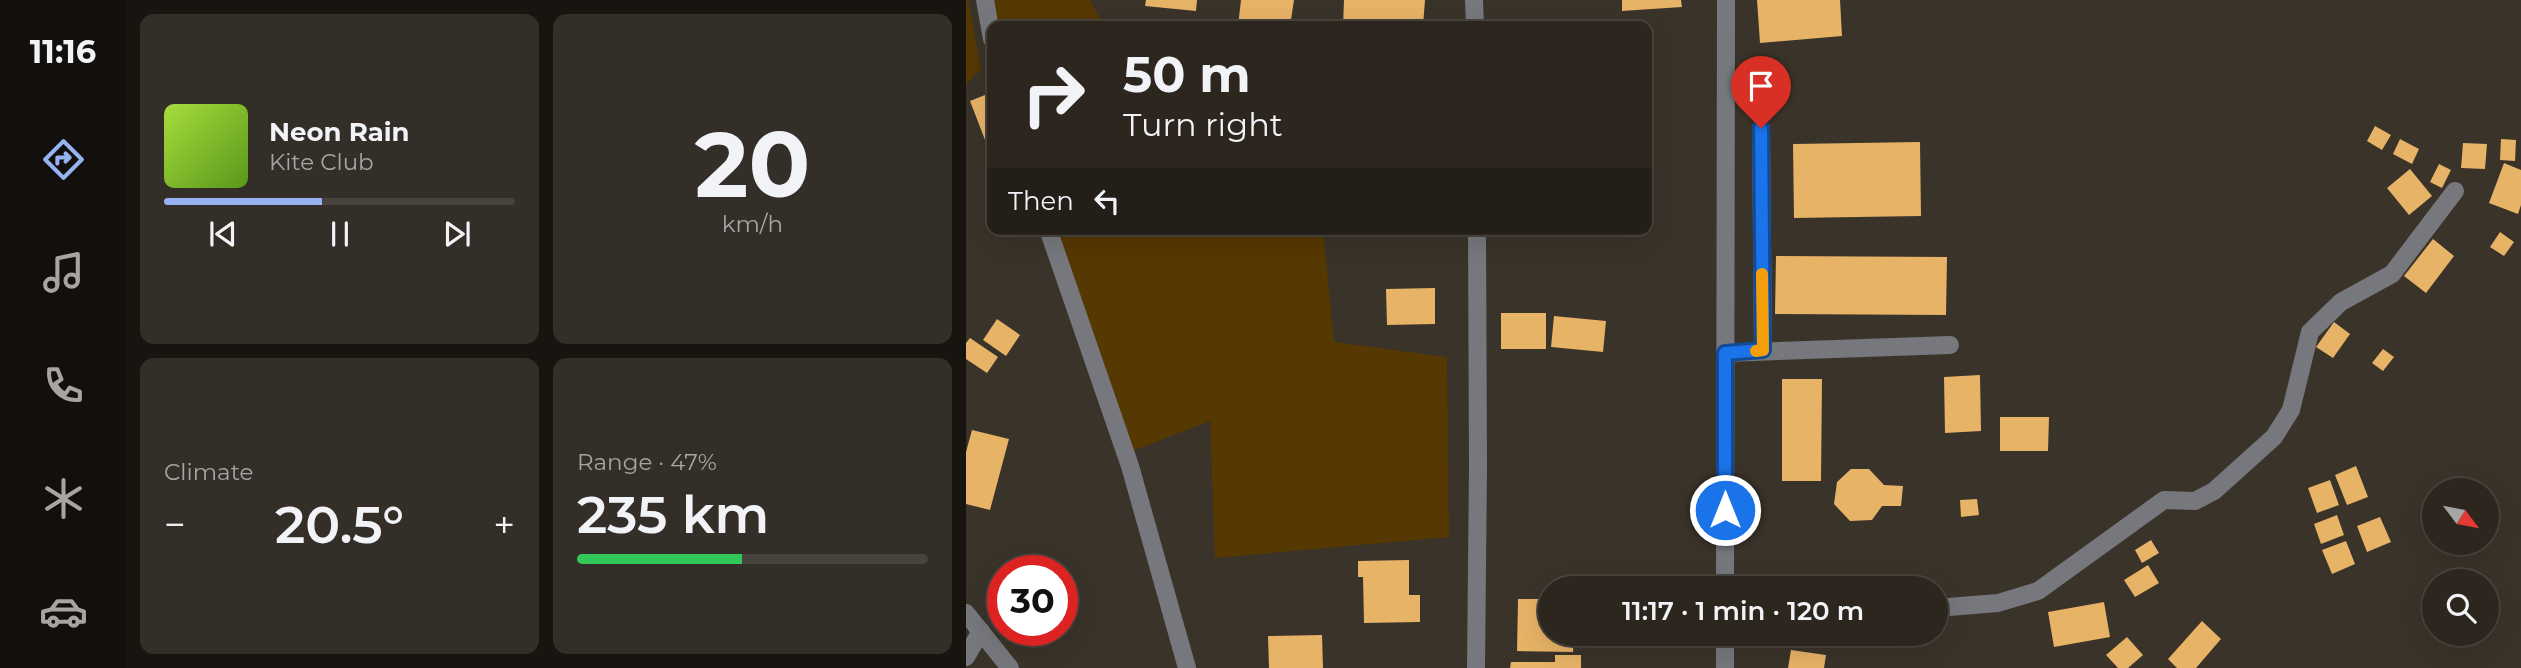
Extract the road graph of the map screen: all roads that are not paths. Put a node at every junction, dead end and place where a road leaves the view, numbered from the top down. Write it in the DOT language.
graph roads {
  1 [pos="985,0"];
  2 [pos="1474,0"];
  3 [pos="1727,0"];
  4 [pos="989,21"];
  5 [pos="1475,21"];
  6 [pos="1761,128"];
  7 [pos="2455,191"];
  8 [pos="1050,235"];
  9 [pos="1477,235"];
  10 [pos="1950,345"];
  11 [pos="1763,350"];
  12 [pos="1725,353"];
  13 [pos="1725,576"];
  14 [pos="1948,607"];
  15 [pos="966,613"];
  16 [pos="981,631"];
  17 [pos="1725,646"];
  18 [pos="966,657"];
  19 [pos="1010,668"];
  20 [pos="1186,668"];
  21 [pos="1476,668"];
  22 [pos="1725,668"];
  1 -- 4 [label="street"];
  2 -- 5 [label="street"];
  3 -- 12 [label="street"];
  6 -- 11 [label="street"];
  7 -- 14 [label="street"];
  8 -- 20 [label="street"];
  9 -- 21 [label="street"];
  10 -- 11 [label="street"];
  11 -- 12 [label="street"];
  12 -- 13 [label="street"];
  15 -- 16 [label="street"];
  16 -- 18 [label="street"];
  16 -- 19 [label="street"];
  17 -- 22 [label="street"];
}
